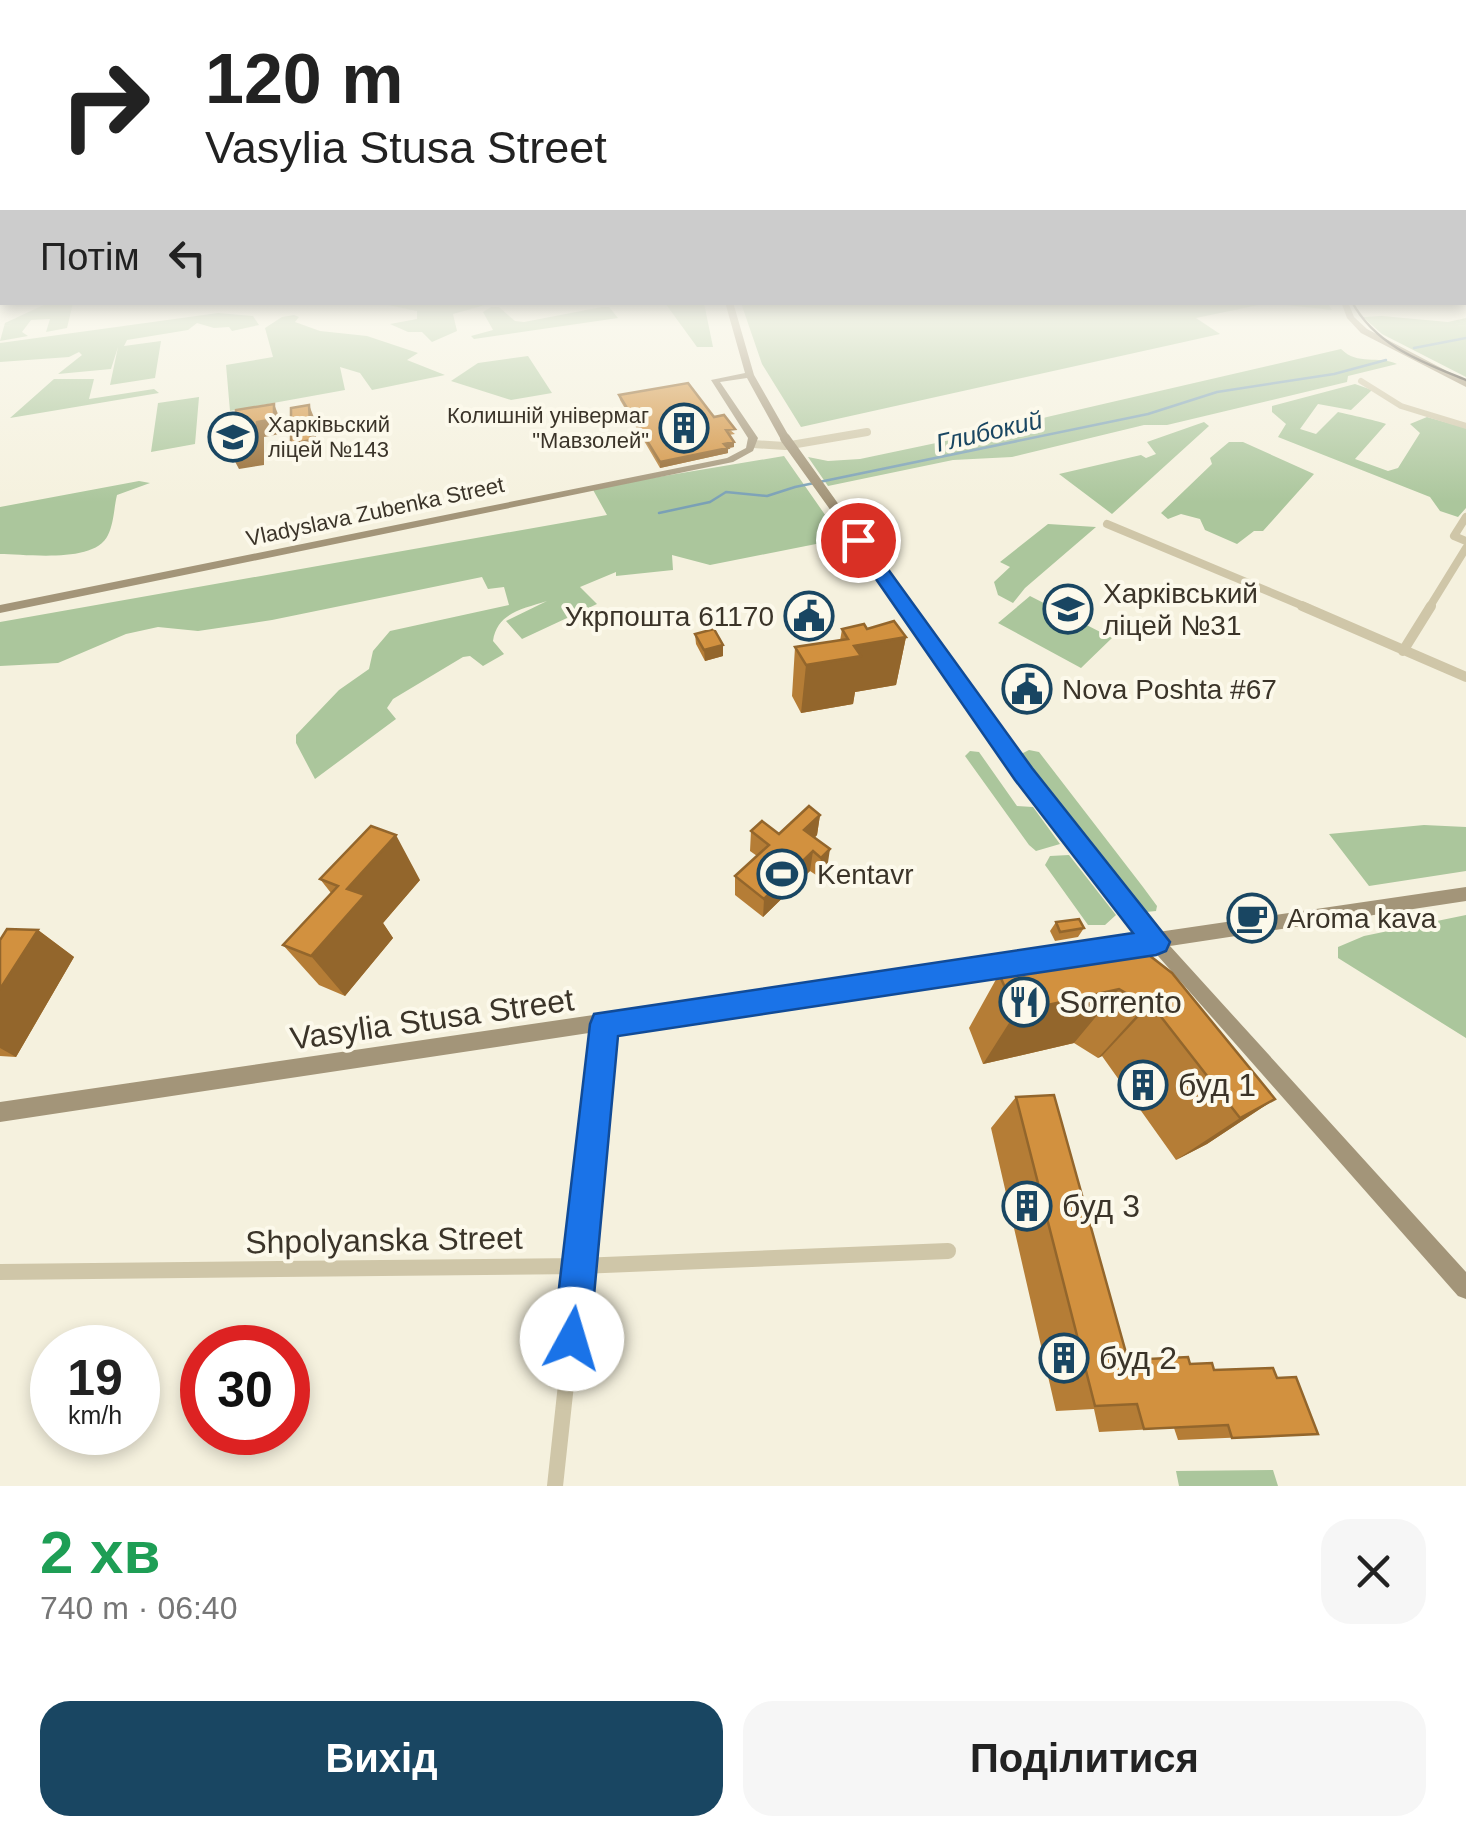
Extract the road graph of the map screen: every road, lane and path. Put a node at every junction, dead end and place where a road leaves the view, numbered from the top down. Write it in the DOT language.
graph roads {
  1 [pos="747,363"];
  2 [pos="1422,363"];
  3 [pos="750,375"];
  4 [pos="1361,381"];
  5 [pos="1466,384"];
  6 [pos="1466,426"];
  7 [pos="866,432"];
  8 [pos="753,444"];
  9 [pos="1466,517"];
  10 [pos="1107,524"];
  11 [pos="1466,544"];
  12 [pos="0,608"];
  13 [pos="1403,650"];
  14 [pos="1466,677"];
  15 [pos="1466,894"];
  16 [pos="1156,942"];
  17 [pos="605,1024"];
  18 [pos="0,1112"];
  19 [pos="948,1250"];
  20 [pos="580,1266"];
  21 [pos="0,1272"];
  22 [pos="1466,1288"];
  23 [pos="555,1486"];
  1 -- 3 [label="street"];
  2 -- 5 [label="street"];
  3 -- 8 [label="street"];
  3 -- 16 [label="street, bridge"];
  4 -- 6 [label="street"];
  7 -- 8 [label="street"];
  8 -- 12 [label="street, Vladyslava Zubenka Street"];
  9 -- 11 [label="street"];
  10 -- 13 [label="street"];
  11 -- 13 [label="street"];
  13 -- 14 [label="street"];
  15 -- 16 [label="street, Vasylia Stusa Street"];
  16 -- 17 [label="street, Vasylia Stusa Street"];
  16 -- 22 [label="street"];
  17 -- 18 [label="street, Vasylia Stusa Street"];
  17 -- 20 [label="street"];
  19 -- 20 [label="street, Shpolyanska Street"];
  20 -- 21 [label="street, Shpolyanska Street"];
  20 -- 23 [label="street"];
}
